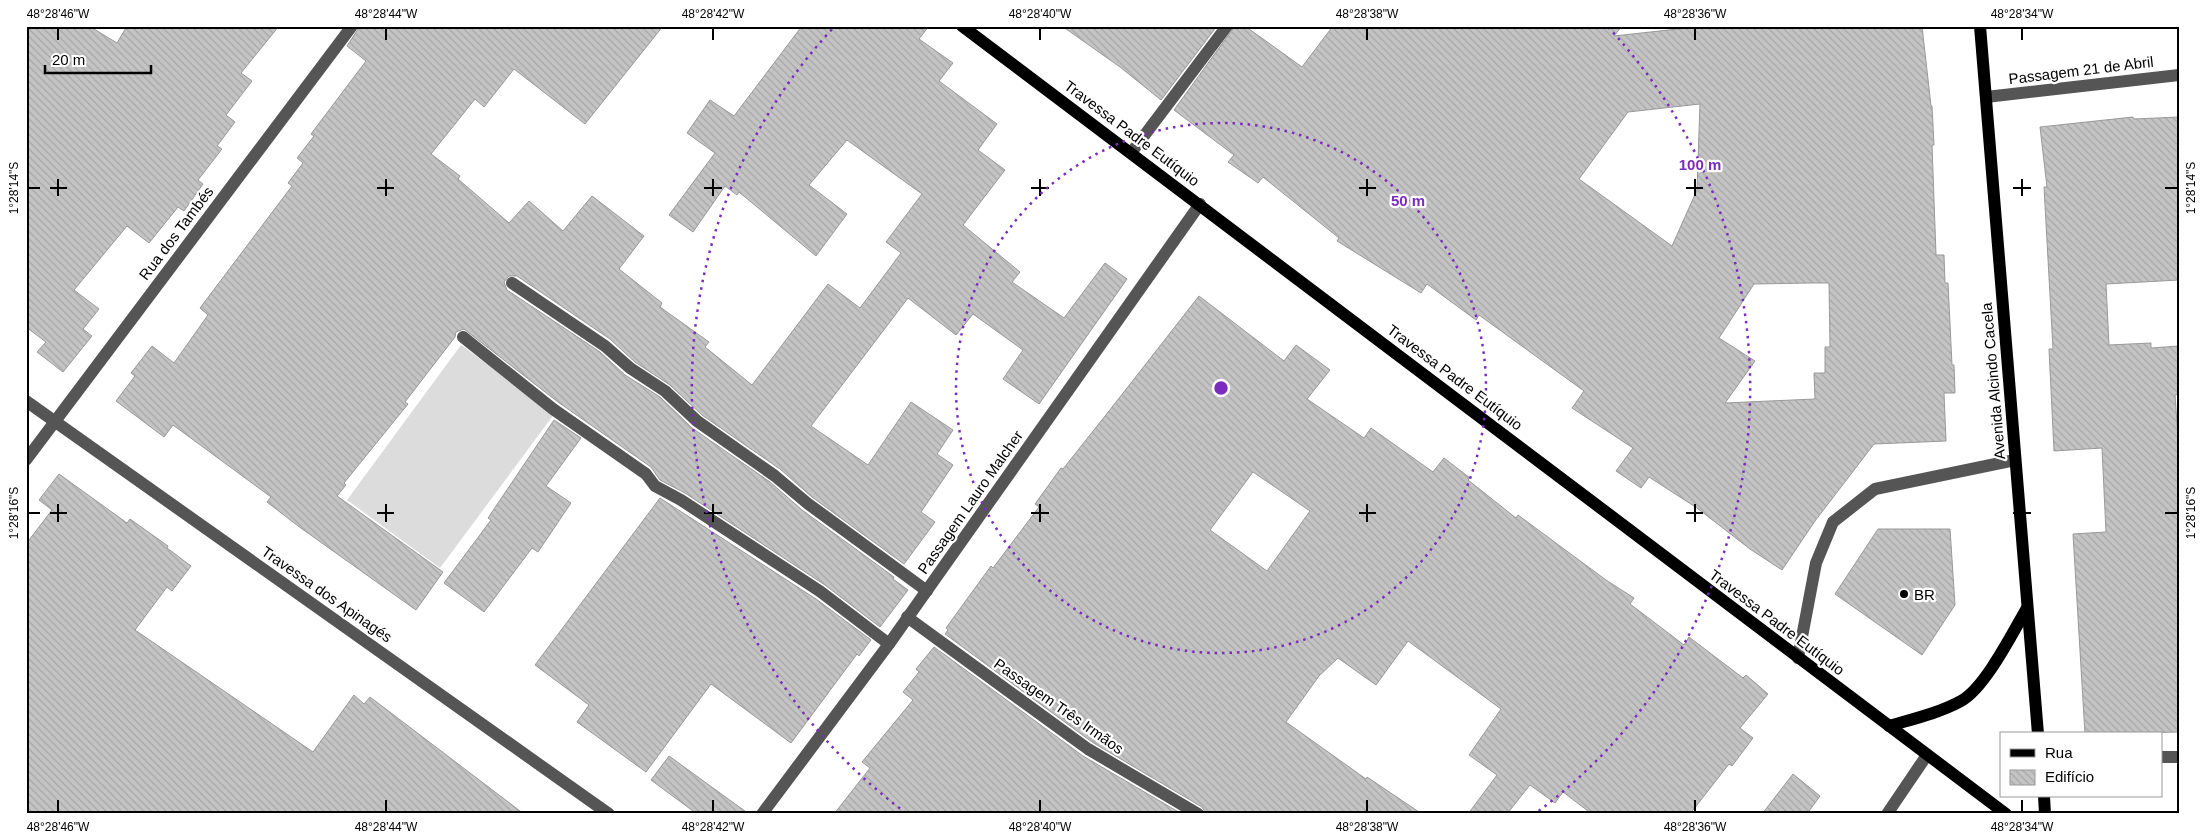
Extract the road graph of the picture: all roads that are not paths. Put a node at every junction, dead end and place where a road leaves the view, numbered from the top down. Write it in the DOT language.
graph roads {
  1 [pos="352,26"];
  2 [pos="962,26"];
  3 [pos="1227,26"];
  4 [pos="1980,26"];
  5 [pos="2179,75"];
  6 [pos="1986,97"];
  7 [pos="1131,153"];
  8 [pos="1200,204"];
  9 [pos="512,283"];
  10 [pos="463,337"];
  11 [pos="26,401"];
  12 [pos="54,422"];
  13 [pos="26,460"];
  14 [pos="2016,460"];
  15 [pos="928,591"];
  16 [pos="2027,608"];
  17 [pos="907,617"];
  18 [pos="889,644"];
  19 [pos="1798,658"];
  20 [pos="1889,726"];
  21 [pos="2038,732"];
  22 [pos="1927,754"];
  23 [pos="2162,757"];
  24 [pos="2179,757"];
  25 [pos="2044,798"];
  26 [pos="609,814"];
  27 [pos="762,814"];
  28 [pos="1198,814"];
  29 [pos="1887,814"];
  30 [pos="2006,814"];
  31 [pos="2045,814"];
  1 -- 12 [label="street, Rua dos Tambés"];
  2 -- 7 [label="main road, Travessa Padre Eutíquio"];
  3 -- 7 [label="street"];
  4 -- 6 [label="main road, Avenida Alcindo Cacela"];
  5 -- 6 [label="street, Passagem 21 de Abril"];
  6 -- 14 [label="main road, Avenida Alcindo Cacela"];
  7 -- 8 [label="main road, Travessa Padre Eutíquio"];
  8 -- 15 [label="street, Passagem Lauro Malcher"];
  8 -- 19 [label="main road, Travessa Padre Eutíquio"];
  9 -- 15 [label="street"];
  10 -- 18 [label="street"];
  11 -- 12 [label="street, Travessa dos Apinagés"];
  12 -- 13 [label="street, Rua dos Tambés"];
  12 -- 26 [label="street, Travessa dos Apinagés"];
  14 -- 16 [label="main road, Avenida Alcindo Cacela"];
  14 -- 19 [label="street"];
  15 -- 17 [label="street, Passagem Lauro Malcher"];
  16 -- 20 [label="main road"];
  16 -- 21 [label="main road, Avenida Alcindo Cacela"];
  17 -- 18 [label="street, Passagem Lauro Malcher"];
  17 -- 28 [label="street, Passagem Três Irmãos"];
  18 -- 27 [label="street, Passagem Lauro Malcher"];
  19 -- 20 [label="main road, Travessa Padre Eutíquio"];
  20 -- 22 [label="main road, Travessa Padre Eutíquio"];
  22 -- 29 [label="street"];
  22 -- 30 [label="main road, Travessa Padre Eutíquio"];
  23 -- 24 [label="street"];
  25 -- 31 [label="main road"];
}
